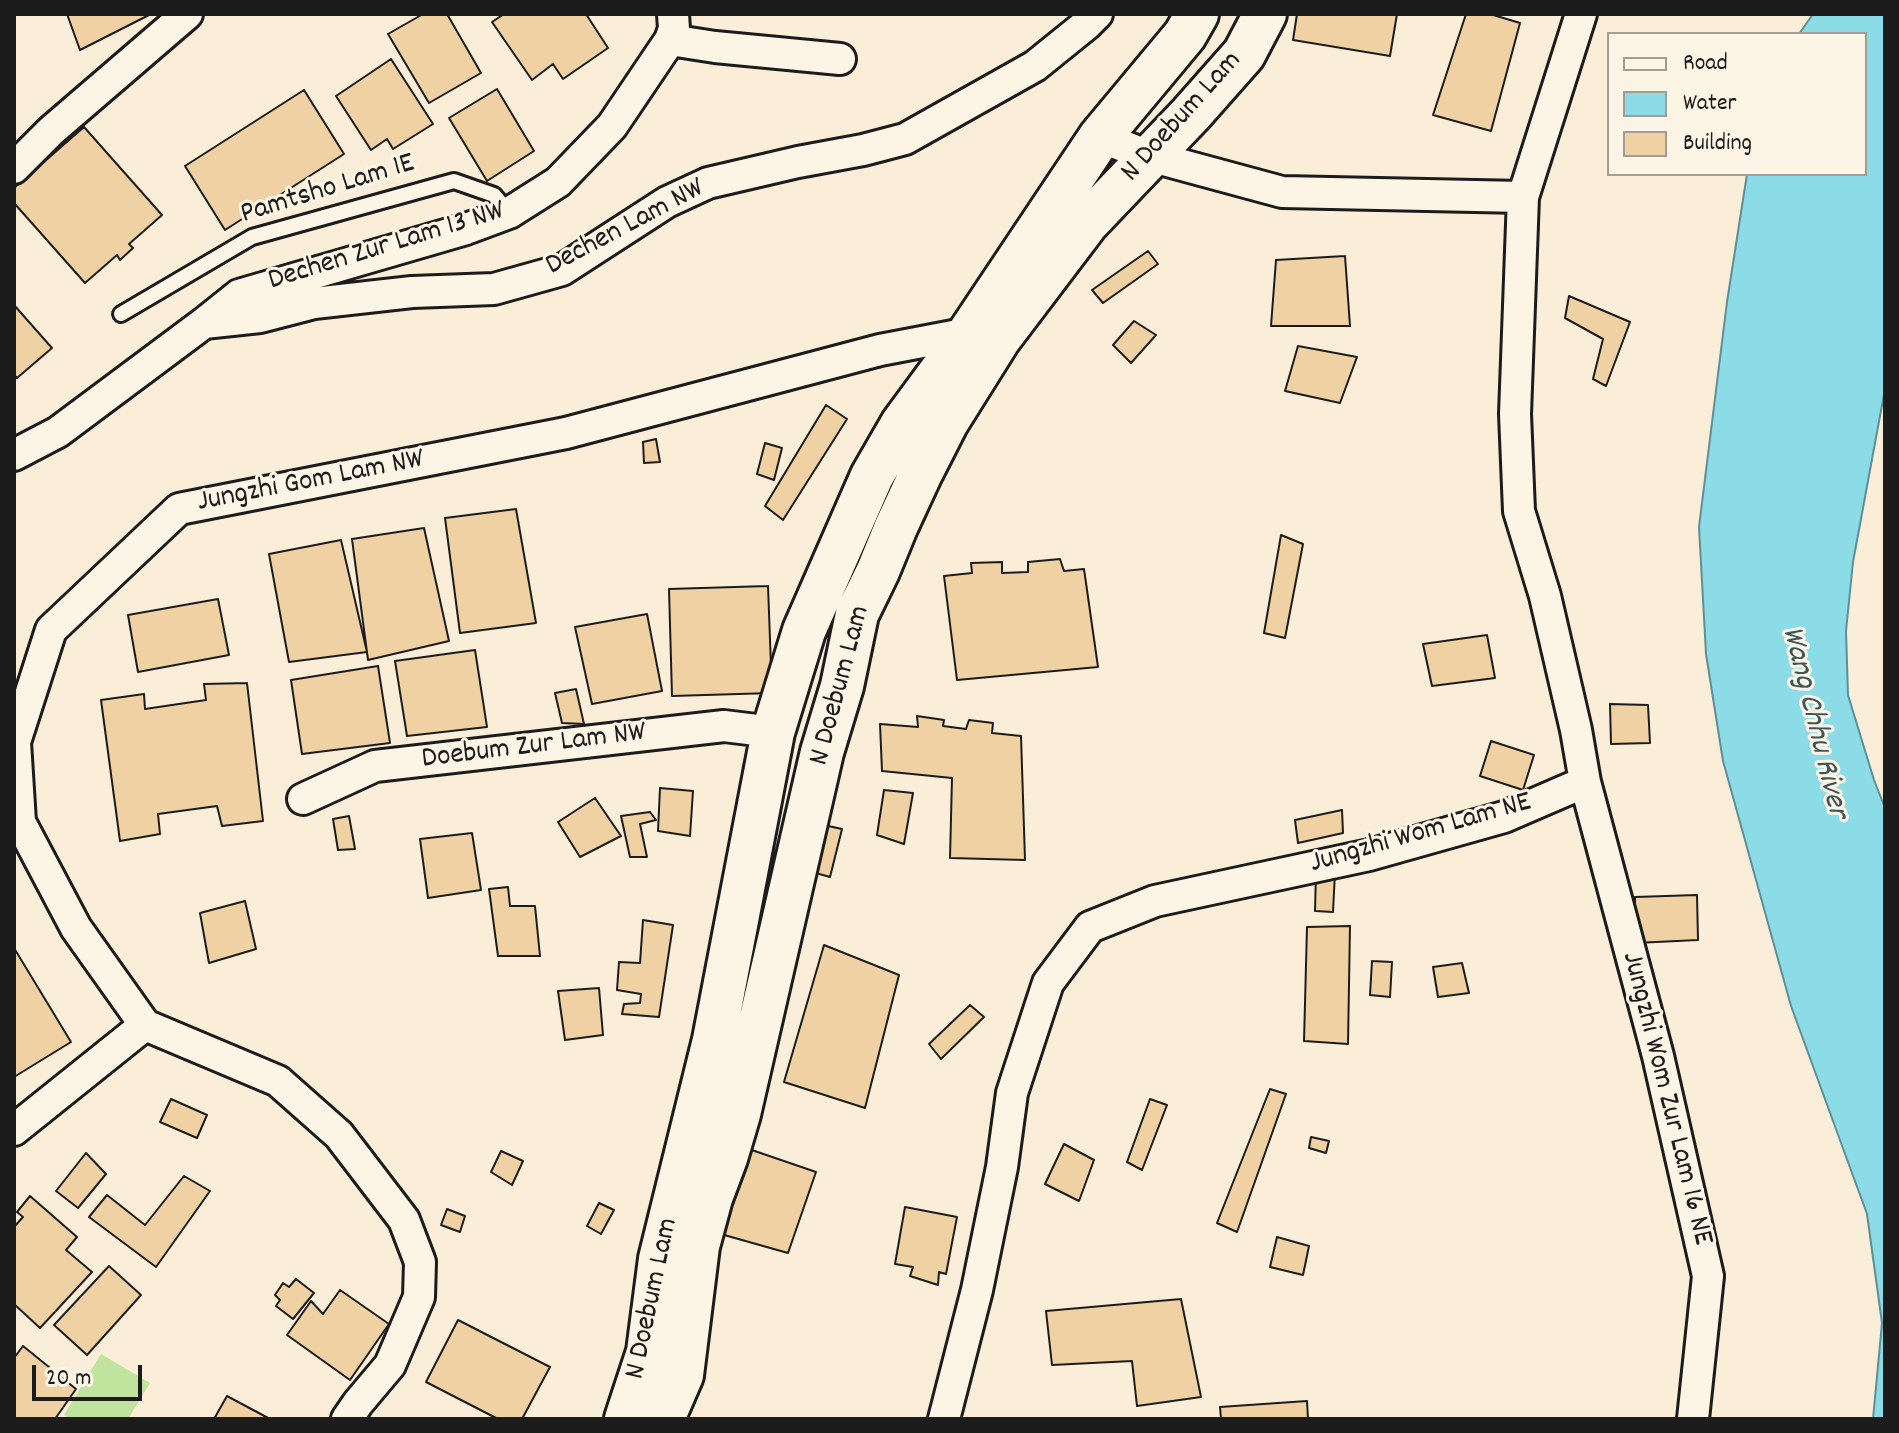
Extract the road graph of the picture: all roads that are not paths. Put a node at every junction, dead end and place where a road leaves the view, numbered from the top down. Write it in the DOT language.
graph roads {
  1 [pos="187,14"];
  2 [pos="1097,14"];
  3 [pos="1197,14"];
  4 [pos="1265,14"];
  5 [pos="1581,14"];
  6 [pos="672,27"];
  7 [pos="840,59"];
  8 [pos="1100,137"];
  9 [pos="1149,156"];
  10 [pos="14,168"];
  11 [pos="1523,197"];
  12 [pos="509,213"];
  13 [pos="121,314"];
  14 [pos="204,323"];
  15 [pos="969,333"];
  16 [pos="14,455"];
  17 [pos="773,732"];
  18 [pos="1585,782"];
  19 [pos="303,799"];
  20 [pos="145,1025"];
  21 [pos="14,1130"];
  22 [pos="347,1419"];
  23 [pos="626,1419"];
  24 [pos="663,1419"];
  25 [pos="944,1419"];
  26 [pos="1693,1419"];
  1 -- 10 [label="street"];
  2 -- 14 [label="street, Dechen Lam NW"];
  3 -- 8 [label="main road, N Doebum Lam"];
  4 -- 9 [label="main road, N Doebum Lam"];
  5 -- 11 [label="street"];
  6 -- 7 [label="street"];
  6 -- 12 [label="street, Dechen Zur Lam 13 NW"];
  8 -- 9 [label="street"];
  8 -- 15 [label="main road, N Doebum Lam"];
  9 -- 11 [label="street"];
  9 -- 24 [label="main road, N Doebum Lam"];
  11 -- 18 [label="street"];
  12 -- 13 [label="lane, Pamtsho Lam 1E"];
  12 -- 14 [label="street, Dechen Zur Lam 13 NW"];
  14 -- 16 [label="street"];
  15 -- 17 [label="main road, N Doebum Lam"];
  15 -- 20 [label="street, Jungzhi Gom Lam NW"];
  17 -- 19 [label="street, Doebum Zur Lam NW"];
  17 -- 23 [label="main road, N Doebum Lam"];
  18 -- 25 [label="street, Jungzhi Wom Lam NE"];
  18 -- 26 [label="street, Jungzhi Wom Zur Lam 16 NE"];
  20 -- 21 [label="street"];
  20 -- 22 [label="street"];
}
